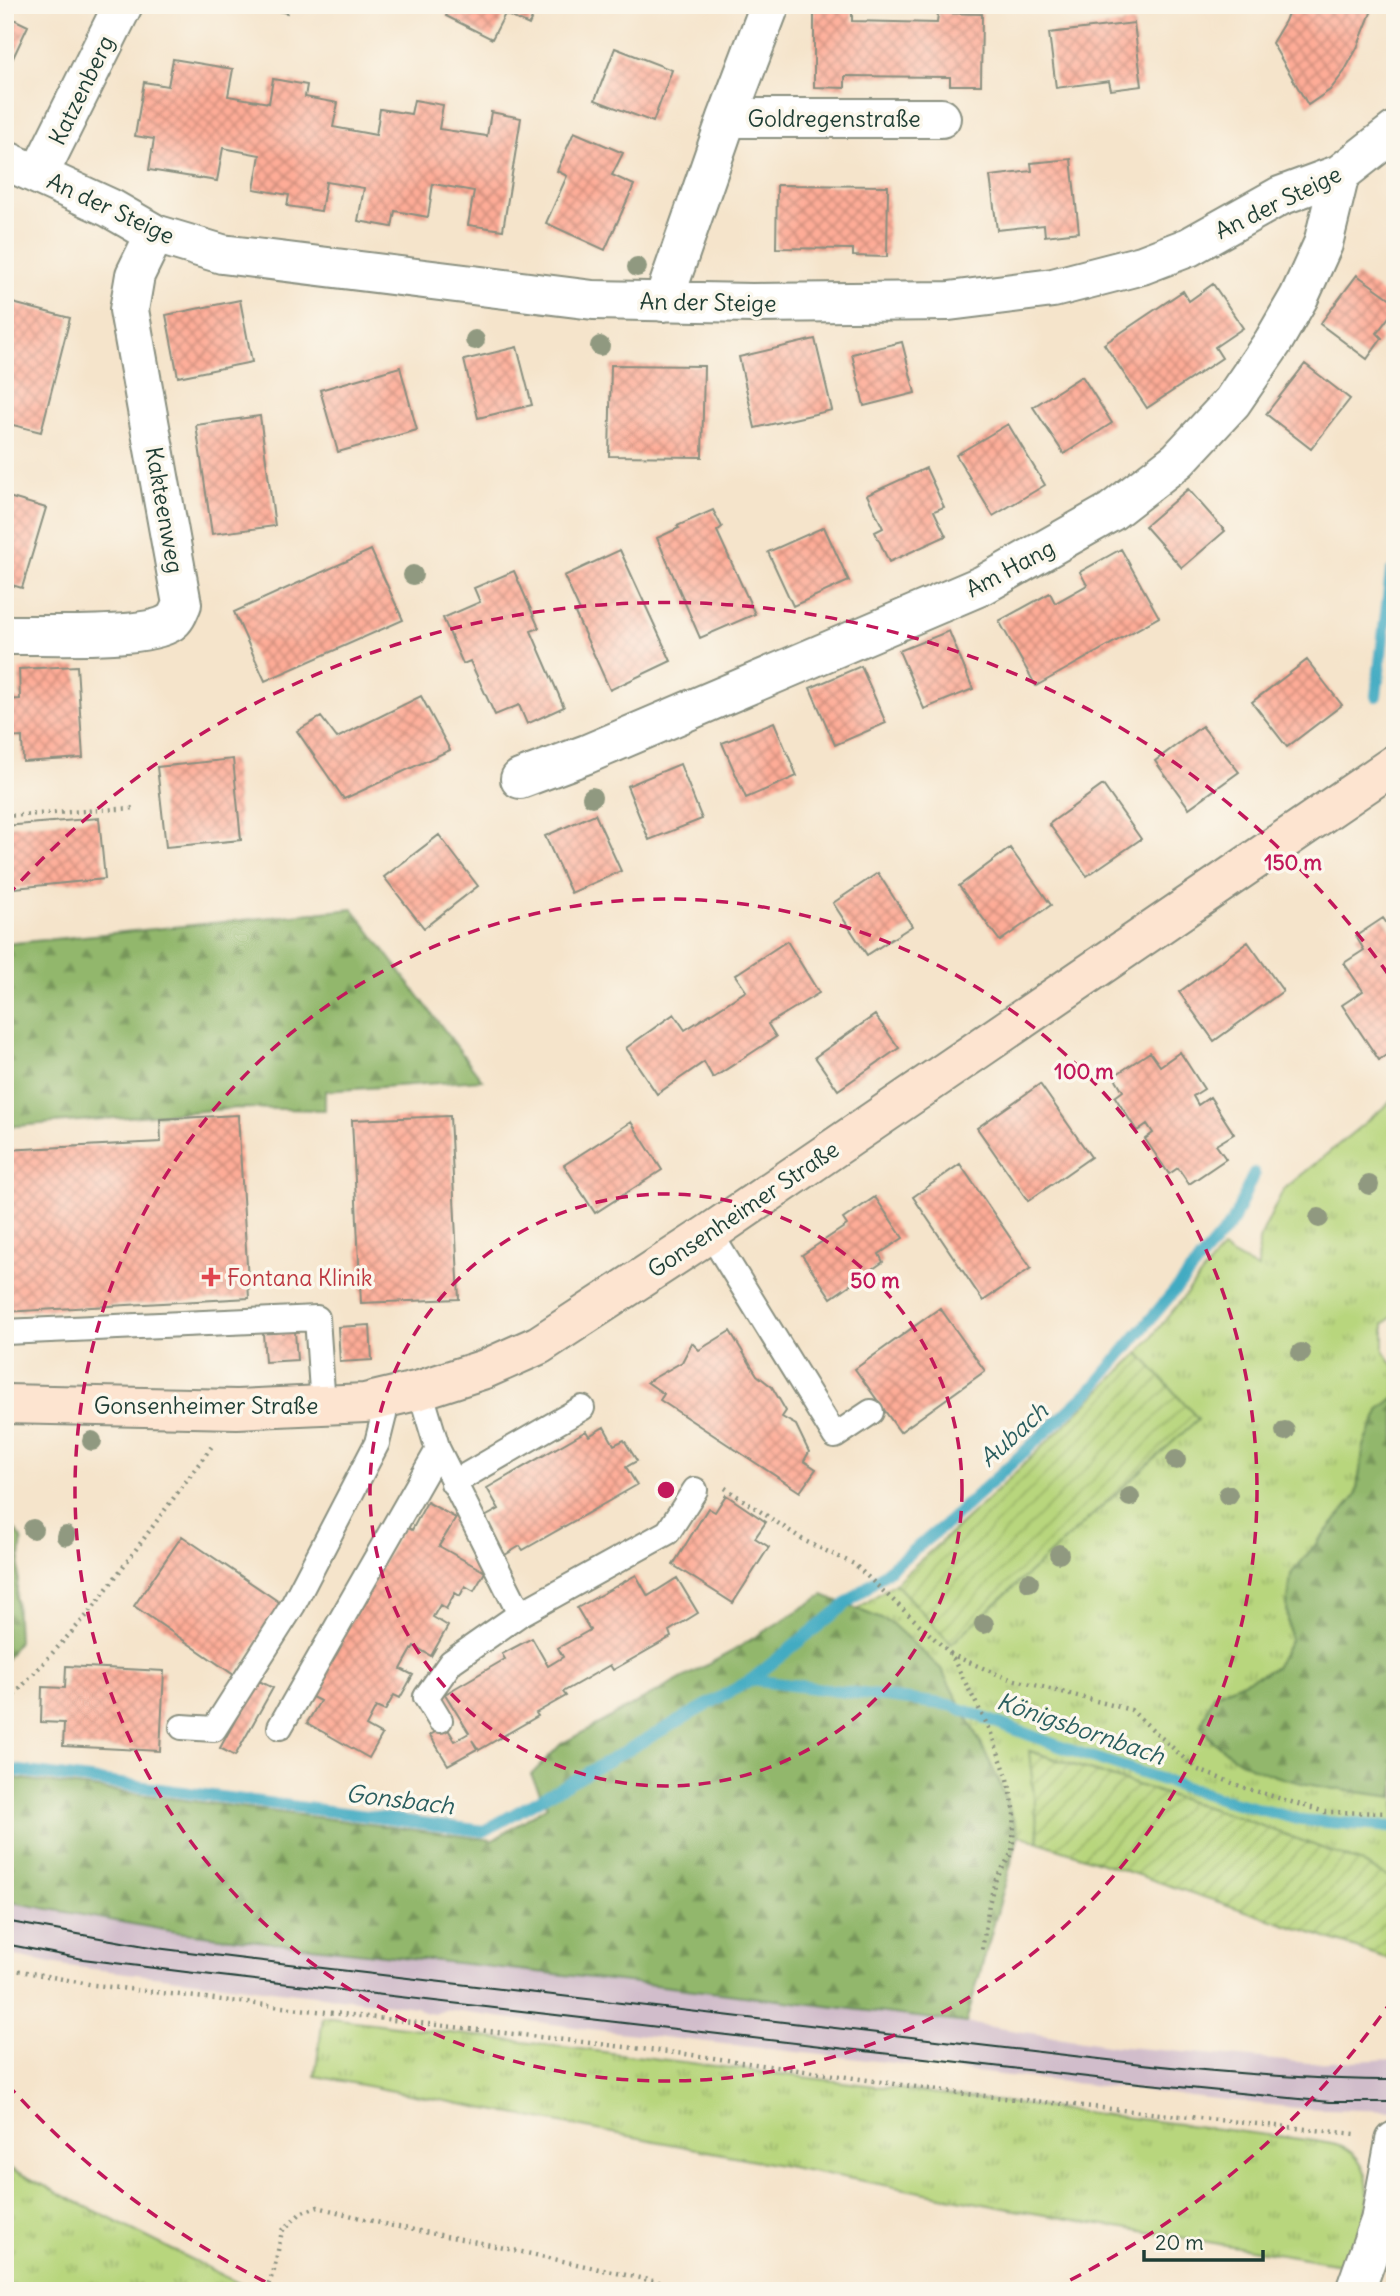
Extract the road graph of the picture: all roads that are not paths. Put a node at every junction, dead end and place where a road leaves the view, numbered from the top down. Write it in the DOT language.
graph roads {
  1 [pos="123,5"];
  2 [pos="770,5"];
  3 [pos="727,118"];
  4 [pos="941,118"];
  5 [pos="1395,131"];
  6 [pos="22,167"];
  7 [pos="1340,174"];
  8 [pos="155,234"];
  9 [pos="663,302"];
  10 [pos="5,635"];
  11 [pos="1395,764"];
  12 [pos="520,779"];
  13 [pos="710,1233"];
  14 [pos="5,1332"];
  15 [pos="420,1390"];
  16 [pos="383,1400"];
  17 [pos="5,1404"];
  18 [pos="323,1406"];
  19 [pos="582,1408"];
  20 [pos="871,1412"];
  21 [pos="438,1450"];
  22 [pos="453,1483"];
  23 [pos="695,1490"];
  24 [pos="520,1614"];
  25 [pos="440,1720"];
  26 [pos="182,1727"];
  27 [pos="280,1727"];
  28 [pos="1382,2138"];
  29 [pos="1355,2291"];
  1 -- 6 [label="street, Katzenberg"];
  2 -- 3 [label="street, Goldregenstraße"];
  3 -- 4 [label="street, Goldregenstraße"];
  3 -- 9 [label="street, Goldregenstraße"];
  5 -- 7 [label="street, An der Steige"];
  6 -- 8 [label="street, An der Steige"];
  7 -- 9 [label="street, An der Steige"];
  7 -- 12 [label="street, Am Hang"];
  8 -- 9 [label="street, An der Steige"];
  8 -- 10 [label="street, Kakteenweg"];
  11 -- 13 [label="main road, Gonsenheimer Straße"];
  13 -- 15 [label="main road, Gonsenheimer Straße"];
  13 -- 20 [label="lane"];
  14 -- 18 [label="lane"];
  15 -- 16 [label="main road, Gonsenheimer Straße"];
  15 -- 21 [label="lane"];
  16 -- 18 [label="main road, Gonsenheimer Straße"];
  16 -- 26 [label="lane"];
  17 -- 18 [label="main road, Gonsenheimer Straße"];
  19 -- 22 [label="lane"];
  21 -- 22 [label="lane"];
  21 -- 27 [label="lane"];
  22 -- 24 [label="lane"];
  23 -- 24 [label="lane"];
  24 -- 25 [label="lane"];
  28 -- 29 [label="street"];
}
